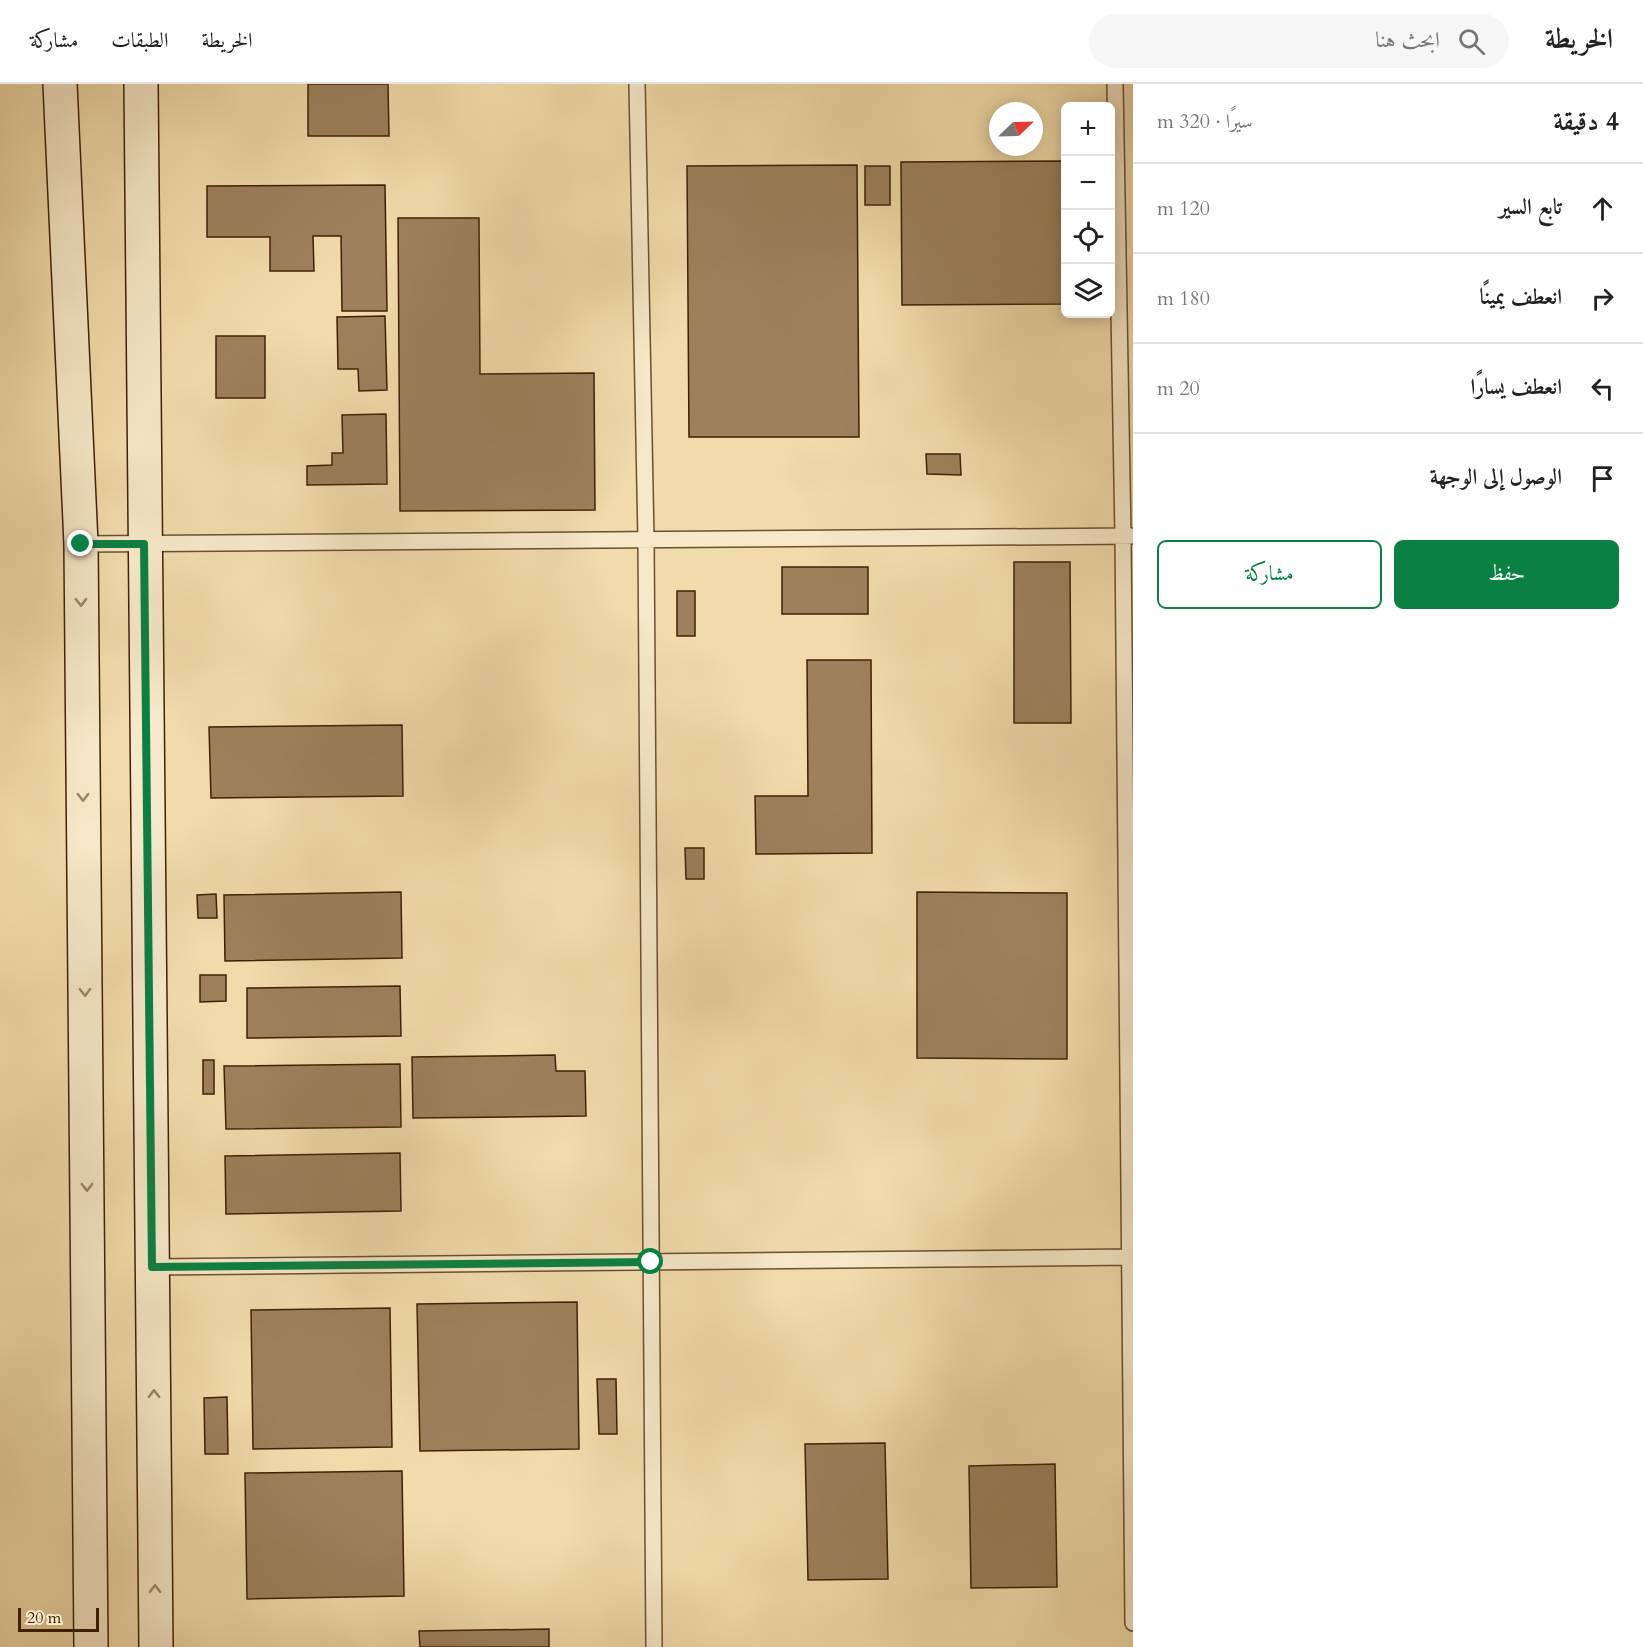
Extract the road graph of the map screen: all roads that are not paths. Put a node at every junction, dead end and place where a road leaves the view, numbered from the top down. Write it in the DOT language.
graph roads {
  1 [pos="60,84"];
  2 [pos="141,84"];
  3 [pos="636,84"];
  4 [pos="1115,84"];
  5 [pos="1128,536"];
  6 [pos="646,540"];
  7 [pos="81,544"];
  8 [pos="144,544"];
  9 [pos="1131,1257"];
  10 [pos="651,1262"];
  11 [pos="152,1267"];
  12 [pos="1133,1623"];
  13 [pos="91,1647"];
  14 [pos="156,1647"];
  15 [pos="654,1647"];
  1 -- 7 [label="street"];
  2 -- 8 [label="street"];
  3 -- 6 [label="lane"];
  4 -- 5 [label="lane"];
  5 -- 6 [label="lane"];
  5 -- 9 [label="lane"];
  6 -- 8 [label="lane"];
  6 -- 10 [label="lane"];
  7 -- 8 [label="lane"];
  7 -- 13 [label="street, one-way"];
  8 -- 11 [label="street"];
  9 -- 10 [label="lane"];
  9 -- 12 [label="lane"];
  10 -- 11 [label="lane"];
  10 -- 15 [label="lane"];
  14 -- 11 [label="street, one-way"];
}
